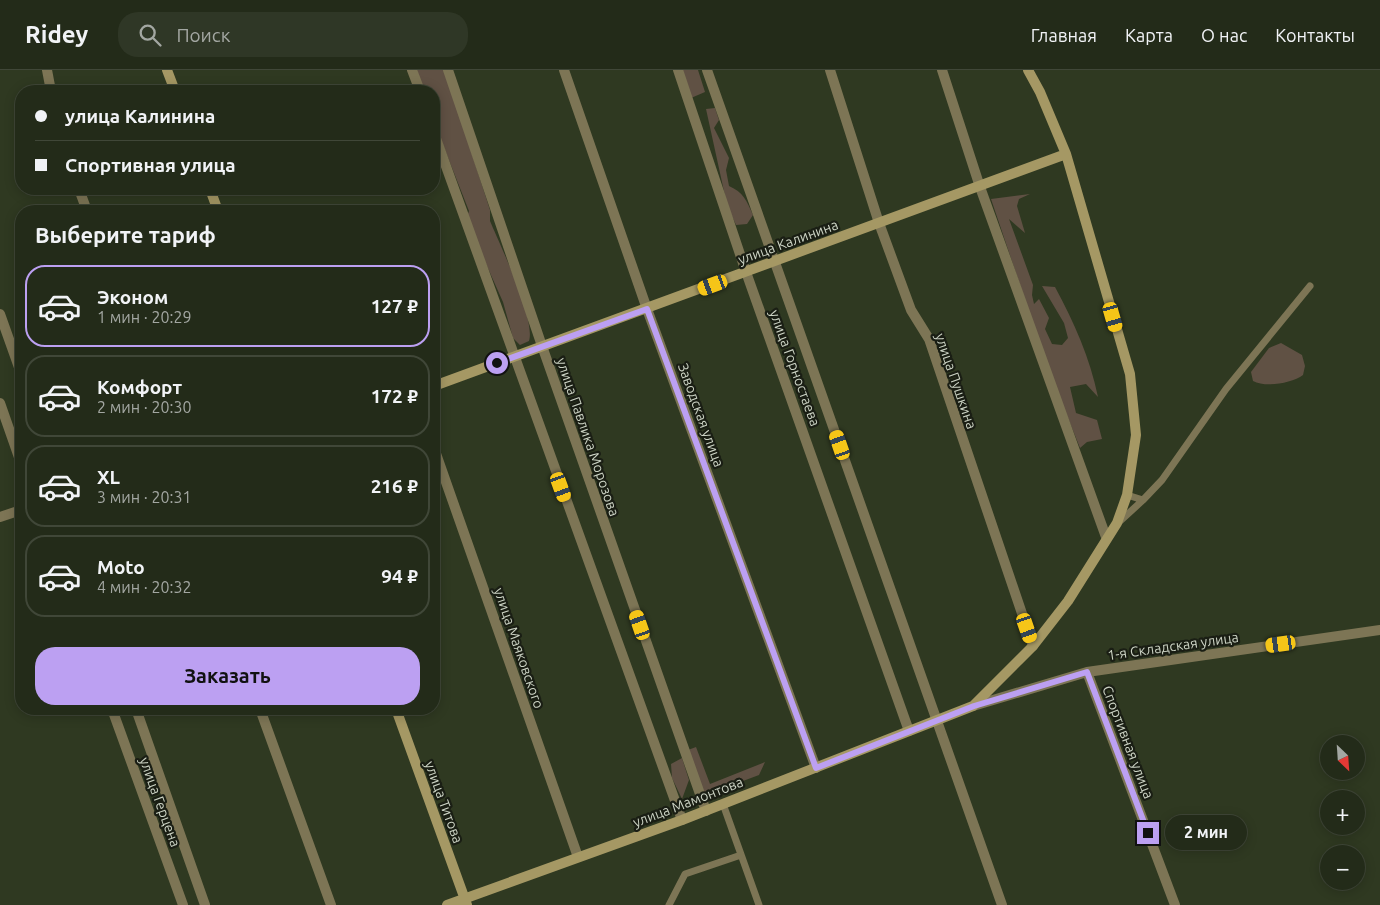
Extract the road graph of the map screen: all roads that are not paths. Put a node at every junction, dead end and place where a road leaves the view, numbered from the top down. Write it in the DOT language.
graph roads {
  1 [pos="47,70"];
  2 [pos="167,70"];
  3 [pos="412,70"];
  4 [pos="448,70"];
  5 [pos="564,70"];
  6 [pos="678,70"];
  7 [pos="708,70"];
  8 [pos="830,70"];
  9 [pos="942,70"];
  10 [pos="1028,70"];
  11 [pos="50,85"];
  12 [pos="173,85"];
  13 [pos="418,85"];
  14 [pos="440,150"];
  15 [pos="1066,154"];
  16 [pos="980,187"];
  17 [pos="880,223"];
  18 [pos="776,261"];
  19 [pos="746,272"];
  20 [pos="1310,286"];
  21 [pos="647,309"];
  22 [pos="0,314"];
  23 [pos="542,346"];
  24 [pos="15,356"];
  25 [pos="513,357"];
  26 [pos="440,384"];
  27 [pos="0,403"];
  28 [pos="15,446"];
  29 [pos="440,465"];
  30 [pos="1127,495"];
  31 [pos="1144,500"];
  32 [pos="15,512"];
  33 [pos="0,517"];
  34 [pos="1117,523"];
  35 [pos="1106,537"];
  36 [pos="1380,630"];
  37 [pos="1033,646"];
  38 [pos="1087,672"];
  39 [pos="974,706"];
  40 [pos="114,715"];
  41 [pos="138,715"];
  42 [pos="262,715"];
  43 [pos="398,715"];
  44 [pos="936,720"];
  45 [pos="909,731"];
  46 [pos="816,768"];
  47 [pos="723,804"];
  48 [pos="706,811"];
  49 [pos="682,820"];
  50 [pos="741,855"];
  51 [pos="578,857"];
  52 [pos="466,902"];
  53 [pos="182,905"];
  54 [pos="205,905"];
  55 [pos="330,905"];
  56 [pos="447,905"];
  57 [pos="669,905"];
  58 [pos="759,905"];
  59 [pos="1002,905"];
  60 [pos="1175,905"];
  1 -- 11 [label="street"];
  2 -- 12 [label="main road"];
  3 -- 13 [label="street"];
  4 -- 23 [label="street, улица Павлика Морозова"];
  5 -- 21 [label="street, Заводская улица"];
  6 -- 19 [label="street, улица Горностаева"];
  7 -- 18 [label="street, улица Горностаева"];
  8 -- 17 [label="street, улица Пушкина"];
  9 -- 16 [label="street"];
  10 -- 15 [label="main road"];
  14 -- 25 [label="street"];
  15 -- 16 [label="main road, улица Калинина"];
  15 -- 30 [label="main road"];
  16 -- 17 [label="main road, улица Калинина"];
  16 -- 35 [label="street"];
  17 -- 18 [label="main road, улица Калинина"];
  17 -- 37 [label="street, улица Пушкина"];
  18 -- 19 [label="main road, улица Калинина"];
  18 -- 44 [label="street, улица Горностаева"];
  19 -- 21 [label="main road, улица Калинина"];
  19 -- 45 [label="street, улица Горностаева"];
  20 -- 31 [label="lane"];
  21 -- 23 [label="main road, улица Калинина"];
  21 -- 46 [label="street, Заводская улица"];
  22 -- 24 [label="street"];
  23 -- 25 [label="main road, улица Калинина"];
  23 -- 48 [label="street, улица Павлика Морозова"];
  25 -- 26 [label="main road, улица Калинина"];
  25 -- 49 [label="street"];
  27 -- 28 [label="street"];
  29 -- 51 [label="street, улица Маяковского"];
  30 -- 31 [label="lane"];
  30 -- 34 [label="main road"];
  31 -- 34 [label="lane"];
  32 -- 33 [label="street"];
  34 -- 35 [label="main road"];
  35 -- 37 [label="main road"];
  36 -- 38 [label="street, 1-я Складская улица"];
  37 -- 39 [label="main road"];
  38 -- 39 [label="street, 1-я Складская улица"];
  38 -- 60 [label="street, Спортивная улица"];
  39 -- 44 [label="main road"];
  40 -- 53 [label="street, улица Герцена"];
  41 -- 54 [label="street, улица Герцена"];
  42 -- 55 [label="street"];
  43 -- 52 [label="main road, улица Титова"];
  44 -- 45 [label="main road, улица Мамонтова"];
  44 -- 59 [label="street, улица Горностаева"];
  45 -- 46 [label="main road, улица Мамонтова"];
  46 -- 47 [label="main road, улица Мамонтова"];
  47 -- 48 [label="main road, улица Мамонтова"];
  47 -- 50 [label="lane"];
  48 -- 49 [label="main road, улица Мамонтова"];
  49 -- 51 [label="main road, улица Мамонтова"];
  50 -- 57 [label="lane"];
  50 -- 58 [label="lane"];
  51 -- 52 [label="main road, улица Мамонтова"];
  52 -- 56 [label="main road, улица Мамонтова"];
}
